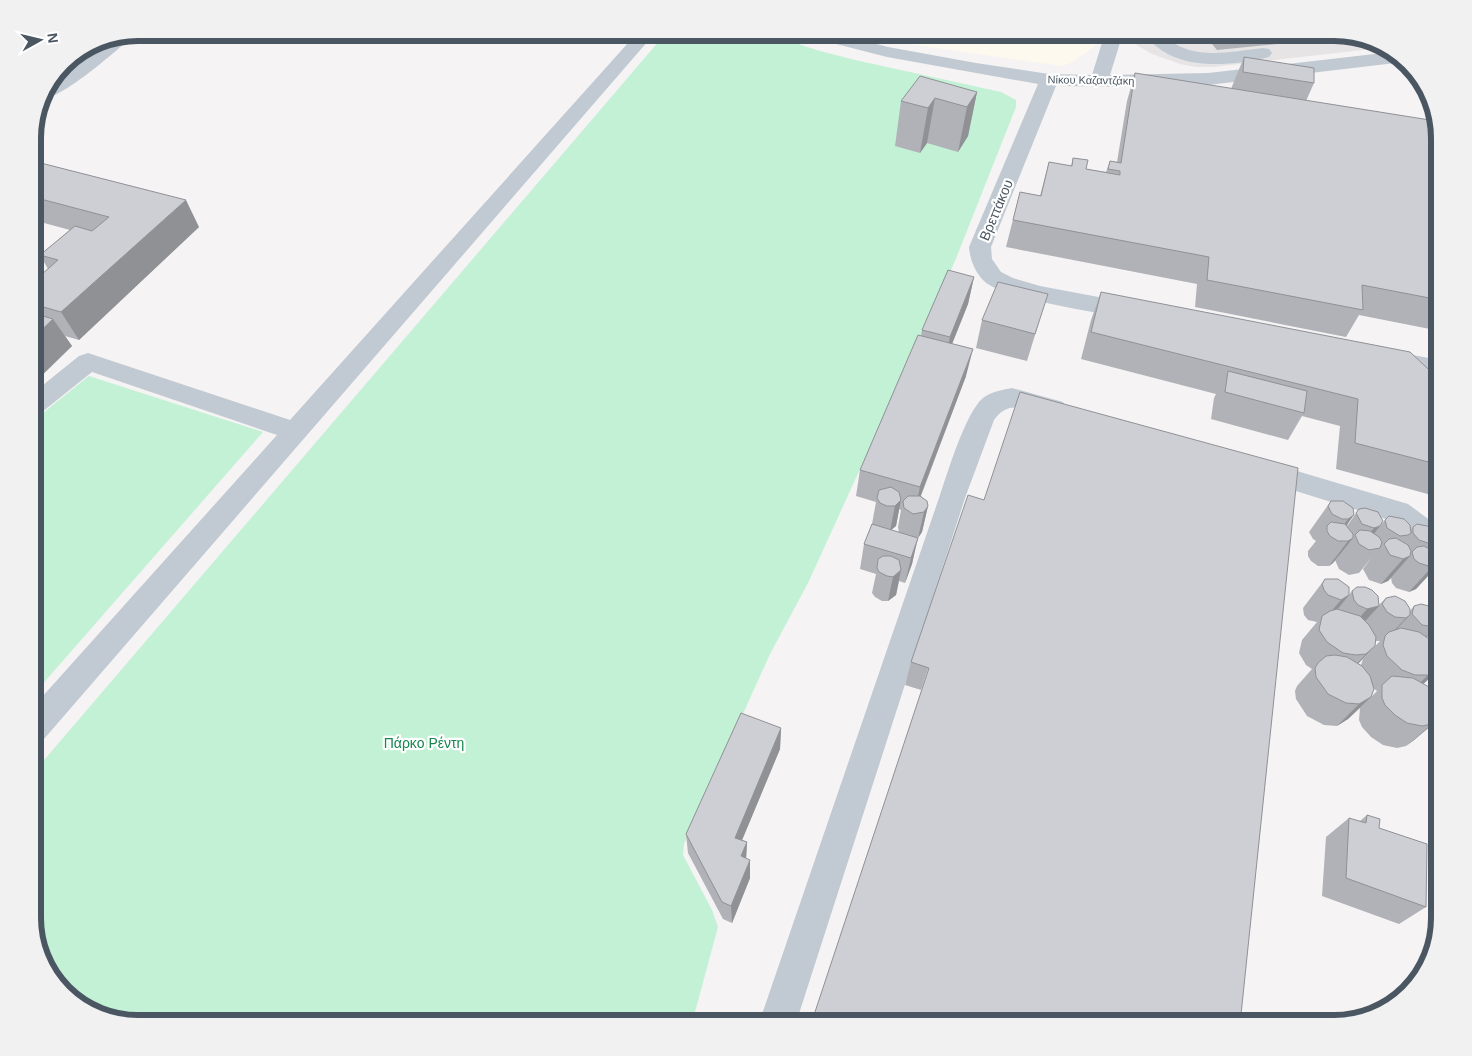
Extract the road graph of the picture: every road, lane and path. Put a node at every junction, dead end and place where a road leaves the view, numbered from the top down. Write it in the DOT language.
graph roads {
  1 [pos="638,41"];
  2 [pos="848,41"];
  3 [pos="1111,41"];
  4 [pos="1163,41"];
  5 [pos="112,45"];
  6 [pos="1276,52"];
  7 [pos="1389,58"];
  8 [pos="1049,80"];
  9 [pos="1098,81"];
  10 [pos="58,84"];
  11 [pos="1156,315"];
  12 [pos="1371,355"];
  13 [pos="1431,366"];
  14 [pos="41,400"];
  15 [pos="1076,414"];
  16 [pos="295,431"];
  17 [pos="1237,463"];
  18 [pos="1431,542"];
  19 [pos="41,720"];
  20 [pos="780,1015"];
  1 -- 16 [label="street"];
  2 -- 8 [label="street, Νίκου Καζαντζάκη"];
  3 -- 9 [label="street"];
  4 -- 6 [label="street"];
  5 -- 10 [label="street"];
  7 -- 9 [label="street, Νίκου Καζαντζάκη"];
  8 -- 9 [label="street, Νίκου Καζαντζάκη"];
  8 -- 11 [label="street, Βρεττάκου"];
  12 -- 13 [label="street"];
  14 -- 16 [label="street"];
  15 -- 20 [label="street"];
  16 -- 19 [label="street"];
  17 -- 18 [label="street"];
}
